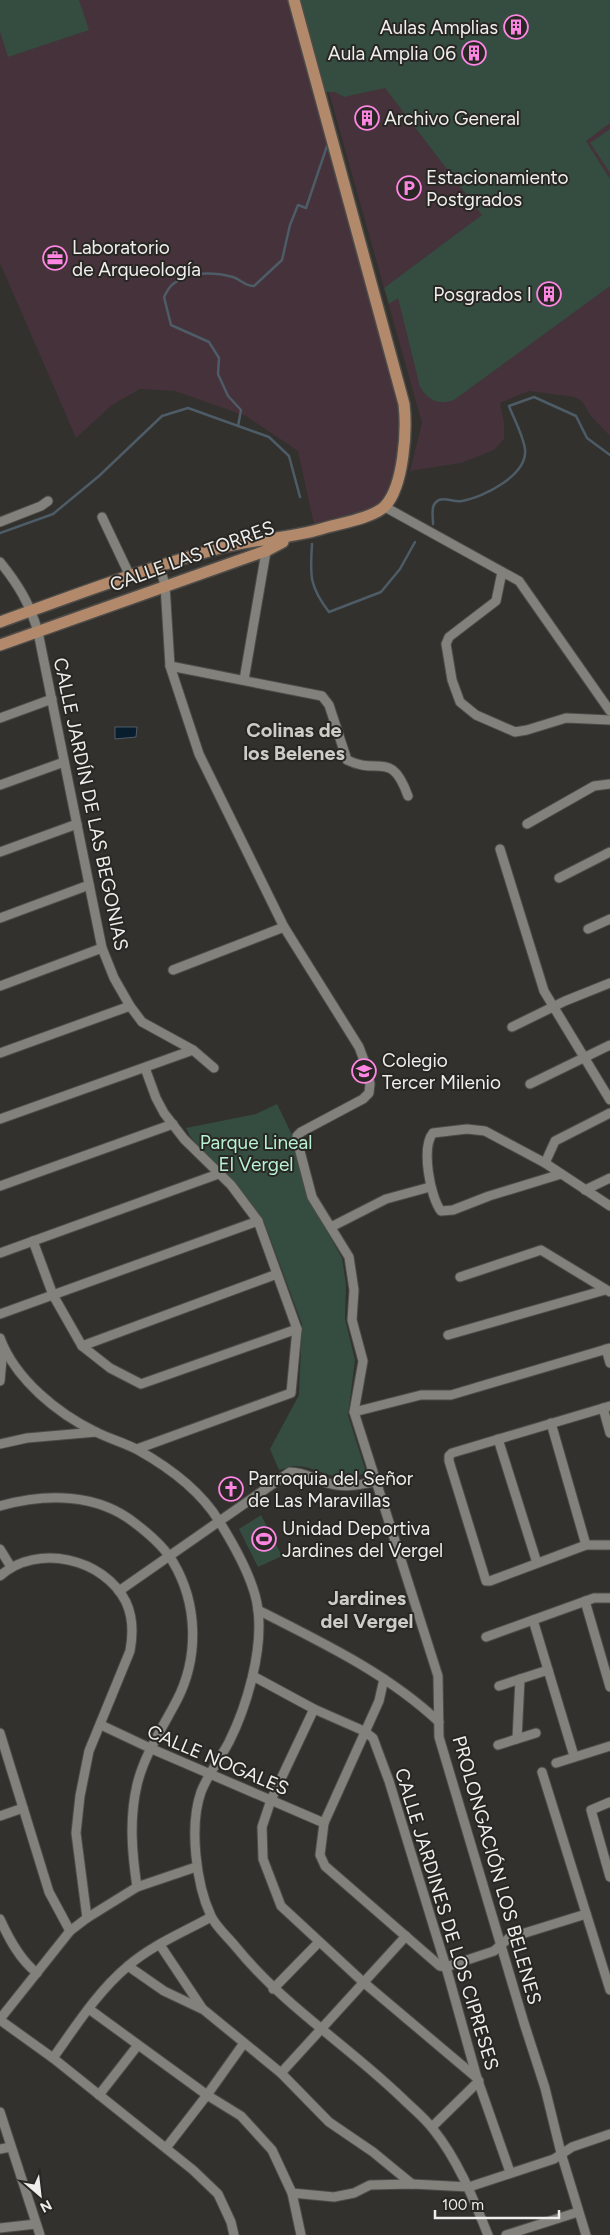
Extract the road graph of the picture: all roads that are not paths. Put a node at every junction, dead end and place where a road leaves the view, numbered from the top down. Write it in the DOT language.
graph roads {
  1 [pos="294,0"];
  2 [pos="48,501"];
  3 [pos="384,507"];
  4 [pos="102,517"];
  5 [pos="0,522"];
  6 [pos="267,545"];
  7 [pos="2,565"];
  8 [pos="160,567"];
  9 [pos="502,572"];
  10 [pos="130,576"];
  11 [pos="165,585"];
  12 [pos="32,610"];
  13 [pos="0,622"];
  14 [pos="38,632"];
  15 [pos="0,645"];
  16 [pos="170,666"];
  17 [pos="244,680"];
  18 [pos="52,699"];
  19 [pos="610,711"];
  20 [pos="0,718"];
  21 [pos="610,720"];
  22 [pos="64,762"];
  23 [pos="610,784"];
  24 [pos="0,785"];
  25 [pos="408,796"];
  26 [pos="77,824"];
  27 [pos="527,824"];
  28 [pos="500,849"];
  29 [pos="0,852"];
  30 [pos="610,852"];
  31 [pos="559,878"];
  32 [pos="89,885"];
  33 [pos="0,918"];
  34 [pos="610,919"];
  35 [pos="284,928"];
  36 [pos="588,929"];
  37 [pos="102,948"];
  38 [pos="173,970"];
  39 [pos="610,983"];
  40 [pos="0,986"];
  41 [pos="130,1006"];
  42 [pos="552,1007"];
  43 [pos="512,1027"];
  44 [pos="610,1045"];
  45 [pos="193,1050"];
  46 [pos="0,1053"];
  47 [pos="584,1058"];
  48 [pos="145,1068"];
  49 [pos="214,1068"];
  50 [pos="530,1084"];
  51 [pos="610,1100"];
  52 [pos="610,1113"];
  53 [pos="0,1119"];
  54 [pos="173,1124"];
  55 [pos="545,1163"];
  56 [pos="220,1173"];
  57 [pos="561,1174"];
  58 [pos="610,1178"];
  59 [pos="0,1186"];
  60 [pos="430,1187"];
  61 [pos="585,1190"];
  62 [pos="610,1206"];
  63 [pos="258,1221"];
  64 [pos="331,1227"];
  65 [pos="33,1241"];
  66 [pos="0,1253"];
  67 [pos="277,1274"];
  68 [pos="460,1276"];
  69 [pos="608,1291"];
  70 [pos="53,1295"];
  71 [pos="0,1314"];
  72 [pos="296,1329"];
  73 [pos="448,1335"];
  74 [pos="0,1338"];
  75 [pos="82,1346"];
  76 [pos="4,1348"];
  77 [pos="608,1348"];
  78 [pos="610,1363"];
  79 [pos="0,1381"];
  80 [pos="606,1407"];
  81 [pos="354,1412"];
  82 [pos="551,1424"];
  83 [pos="96,1432"];
  84 [pos="610,1433"];
  85 [pos="498,1439"];
  86 [pos="0,1444"];
  87 [pos="137,1449"];
  88 [pos="376,1482"];
  89 [pos="0,1506"];
  90 [pos="220,1522"];
  91 [pos="586,1545"];
  92 [pos="610,1545"];
  93 [pos="0,1550"];
  94 [pos="170,1557"];
  95 [pos="537,1563"];
  96 [pos="11,1568"];
  97 [pos="0,1576"];
  98 [pos="119,1591"];
  99 [pos="610,1598"];
  100 [pos="585,1601"];
  101 [pos="258,1610"];
  102 [pos="533,1620"];
  103 [pos="486,1637"];
  104 [pos="548,1670"];
  105 [pos="253,1676"];
  106 [pos="384,1679"];
  107 [pos="520,1679"];
  108 [pos="499,1686"];
  109 [pos="610,1687"];
  110 [pos="314,1710"];
  111 [pos="439,1722"];
  112 [pos="101,1725"];
  113 [pos="364,1731"];
  114 [pos="0,1733"];
  115 [pos="536,1733"];
  116 [pos="517,1739"];
  117 [pos="498,1745"];
  118 [pos="610,1746"];
  119 [pos="152,1749"];
  120 [pos="574,1756"];
  121 [pos="556,1763"];
  122 [pos="542,1772"];
  123 [pos="210,1774"];
  124 [pos="271,1800"];
  125 [pos="610,1802"];
  126 [pos="23,1808"];
  127 [pos="0,1816"];
  128 [pos="324,1823"];
  129 [pos="196,1867"];
  130 [pos="610,1876"];
  131 [pos="137,1887"];
  132 [pos="586,1914"];
  133 [pos="211,1917"];
  134 [pos="87,1918"];
  135 [pos="0,1919"];
  136 [pos="70,1932"];
  137 [pos="406,1936"];
  138 [pos="319,1942"];
  139 [pos="502,1944"];
  140 [pos="160,1945"];
  141 [pos="128,1966"];
  142 [pos="446,1968"];
  143 [pos="37,1973"];
  144 [pos="362,1981"];
  145 [pos="273,1989"];
  146 [pos="610,1990"];
  147 [pos="89,2009"];
  148 [pos="204,2010"];
  149 [pos="0,2020"];
  150 [pos="322,2029"];
  151 [pos="244,2043"];
  152 [pos="138,2045"];
  153 [pos="53,2058"];
  154 [pos="281,2073"];
  155 [pos="478,2079"];
  156 [pos="99,2094"];
  157 [pos="207,2095"];
  158 [pos="0,2112"];
  159 [pos="432,2127"];
  160 [pos="610,2134"];
  161 [pos="12,2148"];
  162 [pos="166,2148"];
  163 [pos="0,2149"];
  164 [pos="561,2153"];
  165 [pos="510,2172"];
  166 [pos="412,2184"];
  167 [pos="469,2187"];
  168 [pos="292,2193"];
  169 [pos="578,2212"];
  170 [pos="36,2224"];
  171 [pos="0,2228"];
  172 [pos="40,2235"];
  173 [pos="234,2235"];
  174 [pos="301,2235"];
  175 [pos="488,2235"];
  176 [pos="506,2235"];
  177 [pos="586,2235"];
  1 -- 3 [label="main road"];
  2 -- 5 [label="street"];
  3 -- 6 [label="main road, CALLE LAS TORRES"];
  3 -- 9 [label="street"];
  4 -- 10 [label="street"];
  6 -- 8 [label="main road, CALLE LAS TORRES"];
  6 -- 11 [label="main road, CALLE LAS TORRES"];
  6 -- 17 [label="street"];
  7 -- 12 [label="street, CALLE JARDÍN DE LAS BEGONIAS"];
  8 -- 10 [label="main road, CALLE LAS TORRES"];
  8 -- 11 [label="street, PROLONGACIÓN LOS BELENES"];
  9 -- 19 [label="street"];
  9 -- 21 [label="street"];
  10 -- 12 [label="main road, CALLE LAS TORRES"];
  11 -- 14 [label="main road, CALLE LAS TORRES"];
  11 -- 16 [label="street, PROLONGACIÓN LOS BELENES"];
  12 -- 13 [label="main road, CALLE LAS TORRES"];
  12 -- 14 [label="street, CALLE JARDÍN DE LAS BEGONIAS"];
  14 -- 15 [label="main road, CALLE LAS TORRES"];
  14 -- 18 [label="street, CALLE JARDÍN DE LAS BEGONIAS"];
  16 -- 17 [label="street"];
  16 -- 35 [label="street, PROLONGACIÓN LOS BELENES"];
  17 -- 25 [label="street"];
  18 -- 20 [label="street"];
  18 -- 22 [label="street, CALLE JARDÍN DE LAS BEGONIAS"];
  22 -- 24 [label="street"];
  22 -- 26 [label="street, CALLE JARDÍN DE LAS BEGONIAS"];
  23 -- 27 [label="street"];
  26 -- 29 [label="street"];
  26 -- 32 [label="street, CALLE JARDÍN DE LAS BEGONIAS"];
  28 -- 42 [label="street"];
  30 -- 31 [label="street"];
  32 -- 33 [label="street"];
  32 -- 37 [label="street, CALLE JARDÍN DE LAS BEGONIAS"];
  34 -- 36 [label="street"];
  35 -- 38 [label="street"];
  35 -- 64 [label="street, PROLONGACIÓN LOS BELENES"];
  37 -- 40 [label="street"];
  37 -- 41 [label="street, CALLE JARDÍN DE LAS BEGONIAS"];
  39 -- 42 [label="street"];
  41 -- 45 [label="street, CALLE JARDÍN DE LAS BEGONIAS"];
  41 -- 46 [label="street"];
  42 -- 43 [label="street"];
  42 -- 47 [label="street"];
  44 -- 47 [label="street"];
  45 -- 48 [label="street"];
  45 -- 49 [label="street, CALLE JARDÍN DE LAS BEGONIAS"];
  47 -- 50 [label="street"];
  47 -- 51 [label="street"];
  48 -- 53 [label="street"];
  48 -- 54 [label="street"];
  52 -- 55 [label="street"];
  54 -- 56 [label="street"];
  54 -- 59 [label="street"];
  55 -- 57 [label="street"];
  55 -- 60 [label="street"];
  56 -- 63 [label="street"];
  56 -- 65 [label="street"];
  57 -- 60 [label="street"];
  57 -- 61 [label="street"];
  58 -- 61 [label="street"];
  60 -- 64 [label="street"];
  61 -- 62 [label="street"];
  63 -- 67 [label="street"];
  63 -- 70 [label="street"];
  64 -- 81 [label="street, PROLONGACIÓN LOS BELENES"];
  65 -- 66 [label="street"];
  65 -- 70 [label="street"];
  67 -- 72 [label="street"];
  67 -- 75 [label="street"];
  68 -- 69 [label="street"];
  69 -- 73 [label="street"];
  70 -- 71 [label="street"];
  70 -- 75 [label="street"];
  72 -- 75 [label="street"];
  72 -- 87 [label="street"];
  74 -- 76 [label="street"];
  76 -- 79 [label="street"];
  76 -- 83 [label="street"];
  77 -- 78 [label="street"];
  77 -- 81 [label="street"];
  80 -- 82 [label="street"];
  80 -- 84 [label="street"];
  81 -- 88 [label="street, PROLONGACIÓN LOS BELENES"];
  82 -- 85 [label="street"];
  82 -- 91 [label="street"];
  83 -- 86 [label="street"];
  83 -- 87 [label="street"];
  85 -- 95 [label="street"];
  85 -- 95 [label="street"];
  87 -- 90 [label="street"];
  88 -- 90 [label="street"];
  88 -- 111 [label="street, PROLONGACIÓN LOS BELENES"];
  89 -- 94 [label="street"];
  90 -- 94 [label="street"];
  90 -- 101 [label="street"];
  91 -- 92 [label="street"];
  91 -- 95 [label="street"];
  93 -- 96 [label="street"];
  94 -- 98 [label="street"];
  94 -- 119 [label="street"];
  96 -- 97 [label="street"];
  96 -- 98 [label="street"];
  98 -- 112 [label="street"];
  99 -- 100 [label="street"];
  100 -- 102 [label="street"];
  100 -- 109 [label="street"];
  101 -- 105 [label="street"];
  101 -- 106 [label="street"];
  102 -- 103 [label="street"];
  102 -- 104 [label="street"];
  104 -- 107 [label="street"];
  104 -- 120 [label="street"];
  105 -- 110 [label="street"];
  105 -- 123 [label="street"];
  106 -- 111 [label="street"];
  106 -- 113 [label="street"];
  107 -- 108 [label="street"];
  107 -- 116 [label="street"];
  110 -- 113 [label="street"];
  110 -- 124 [label="street"];
  111 -- 139 [label="street, PROLONGACIÓN LOS BELENES"];
  112 -- 119 [label="street, CALLE NOGALES"];
  112 -- 134 [label="street"];
  113 -- 128 [label="street"];
  113 -- 142 [label="street, CALLE JARDINES DE LOS CIPRESES"];
  114 -- 126 [label="street"];
  115 -- 116 [label="street"];
  116 -- 117 [label="street"];
  118 -- 120 [label="street"];
  119 -- 123 [label="street, CALLE NOGALES"];
  119 -- 131 [label="street"];
  120 -- 121 [label="street"];
  122 -- 132 [label="street"];
  123 -- 124 [label="street, CALLE NOGALES"];
  123 -- 129 [label="street"];
  124 -- 128 [label="street, CALLE NOGALES"];
  124 -- 138 [label="street"];
  125 -- 130 [label="street"];
  126 -- 127 [label="street"];
  126 -- 136 [label="street"];
  128 -- 137 [label="street"];
  129 -- 131 [label="street"];
  129 -- 133 [label="street"];
  131 -- 134 [label="street"];
  132 -- 139 [label="street"];
  132 -- 146 [label="street"];
  133 -- 140 [label="street"];
  133 -- 145 [label="street"];
  134 -- 136 [label="street"];
  135 -- 143 [label="street"];
  136 -- 143 [label="street"];
  137 -- 142 [label="street"];
  137 -- 144 [label="street"];
  138 -- 144 [label="street"];
  138 -- 145 [label="street"];
  139 -- 142 [label="street"];
  139 -- 164 [label="street, PROLONGACIÓN LOS BELENES"];
  140 -- 141 [label="street"];
  140 -- 148 [label="street"];
  141 -- 147 [label="street"];
  141 -- 148 [label="street"];
  142 -- 155 [label="street, CALLE JARDINES DE LOS CIPRESES"];
  143 -- 149 [label="street"];
  144 -- 150 [label="street"];
  144 -- 155 [label="street"];
  145 -- 150 [label="street"];
  147 -- 152 [label="street"];
  147 -- 153 [label="street"];
  148 -- 151 [label="street"];
  149 -- 153 [label="street"];
  150 -- 154 [label="street"];
  150 -- 159 [label="street"];
  151 -- 154 [label="street"];
  151 -- 157 [label="street"];
  152 -- 156 [label="street"];
  152 -- 157 [label="street"];
  153 -- 156 [label="street"];
  154 -- 166 [label="street"];
  155 -- 159 [label="street"];
  155 -- 165 [label="street, CALLE JARDINES DE LOS CIPRESES"];
  156 -- 162 [label="street"];
  157 -- 162 [label="street"];
  157 -- 168 [label="street"];
  158 -- 161 [label="street"];
  159 -- 167 [label="street"];
  160 -- 164 [label="street"];
  161 -- 163 [label="street"];
  161 -- 170 [label="street"];
  162 -- 173 [label="street"];
  164 -- 165 [label="street"];
  164 -- 169 [label="street, PROLONGACIÓN LOS BELENES"];
  165 -- 167 [label="street"];
  166 -- 167 [label="street"];
  166 -- 168 [label="street"];
  167 -- 175 [label="street"];
  168 -- 174 [label="street"];
  169 -- 176 [label="street"];
  169 -- 177 [label="street, PROLONGACIÓN LOS BELENES"];
  170 -- 171 [label="street"];
  170 -- 172 [label="street"];
}
